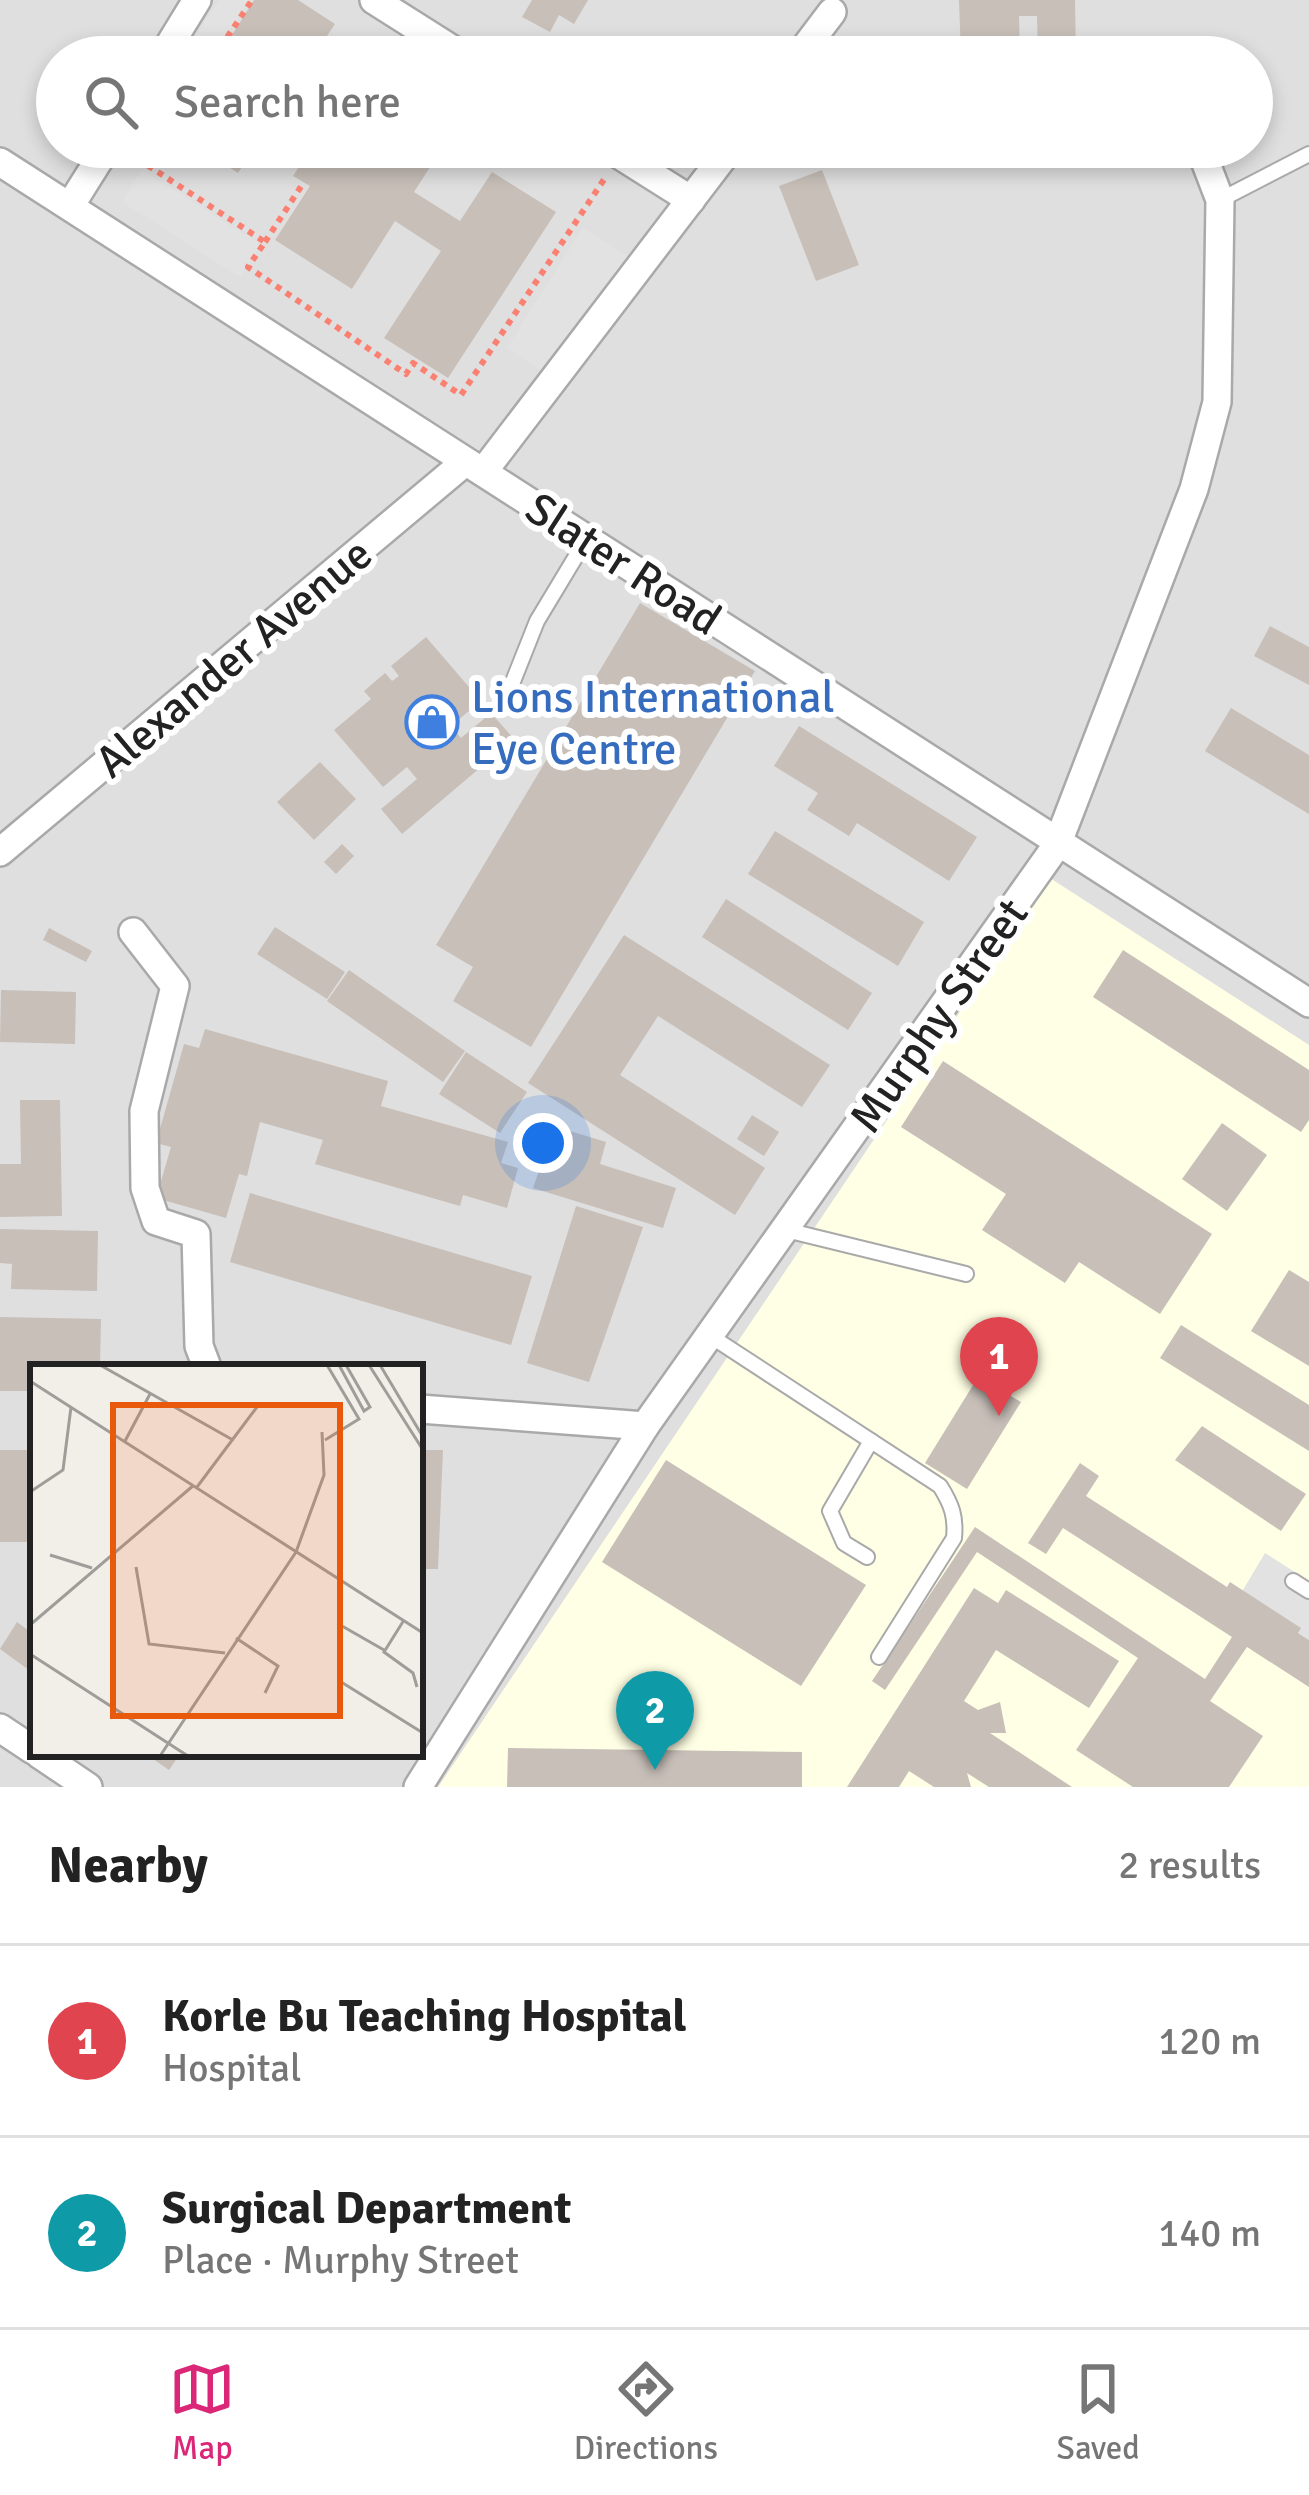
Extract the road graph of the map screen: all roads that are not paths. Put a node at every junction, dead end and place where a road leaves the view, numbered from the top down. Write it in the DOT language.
graph roads {
  1 [pos="197,0"];
  2 [pos="374,0"];
  3 [pos="832,12"];
  4 [pos="175,36"];
  5 [pos="431,36"];
  6 [pos="814,36"];
  7 [pos="1309,154"];
  8 [pos="0,162"];
  9 [pos="94,168"];
  10 [pos="641,168"];
  11 [pos="715,168"];
  12 [pos="1208,168"];
  13 [pos="691,200"];
  14 [pos="1220,200"];
  15 [pos="70,206"];
  16 [pos="474,467"];
  17 [pos="586,538"];
  18 [pos="512,684"];
  19 [pos="1057,844"];
  20 [pos="0,852"];
  21 [pos="133,932"];
  22 [pos="1309,1003"];
  23 [pos="786,1230"];
  24 [pos="966,1274"];
  25 [pos="712,1336"];
  26 [pos="206,1364"];
  27 [pos="423,1409"];
  28 [pos="645,1426"];
  29 [pos="871,1442"];
  30 [pos="867,1558"];
  31 [pos="1293,1582"];
  32 [pos="1309,1592"];
  33 [pos="879,1657"];
  34 [pos="0,1728"];
  35 [pos="30,1748"];
  36 [pos="43,1757"];
  37 [pos="88,1787"];
  38 [pos="418,1787"];
  1 -- 4 [label="street"];
  2 -- 5 [label="street"];
  3 -- 6 [label="street"];
  7 -- 14 [label="lane"];
  8 -- 15 [label="street, Slater Road"];
  9 -- 15 [label="street"];
  10 -- 13 [label="street"];
  11 -- 13 [label="street, Alexander Avenue"];
  12 -- 14 [label="street, Murphy Street"];
  13 -- 16 [label="street, Alexander Avenue"];
  14 -- 19 [label="street, Murphy Street"];
  15 -- 16 [label="street, Slater Road"];
  16 -- 17 [label="street, Slater Road"];
  16 -- 20 [label="street, Alexander Avenue"];
  17 -- 18 [label="lane"];
  17 -- 19 [label="street, Slater Road"];
  19 -- 22 [label="street, Slater Road"];
  19 -- 23 [label="street, Murphy Street"];
  21 -- 26 [label="street"];
  23 -- 24 [label="lane"];
  23 -- 25 [label="street, Murphy Street"];
  25 -- 28 [label="street, Murphy Street"];
  25 -- 29 [label="lane"];
  27 -- 28 [label="street"];
  28 -- 38 [label="street, Murphy Street"];
  29 -- 30 [label="lane"];
  29 -- 33 [label="lane"];
  31 -- 32 [label="lane"];
  34 -- 35 [label="street"];
  36 -- 37 [label="street"];
}
